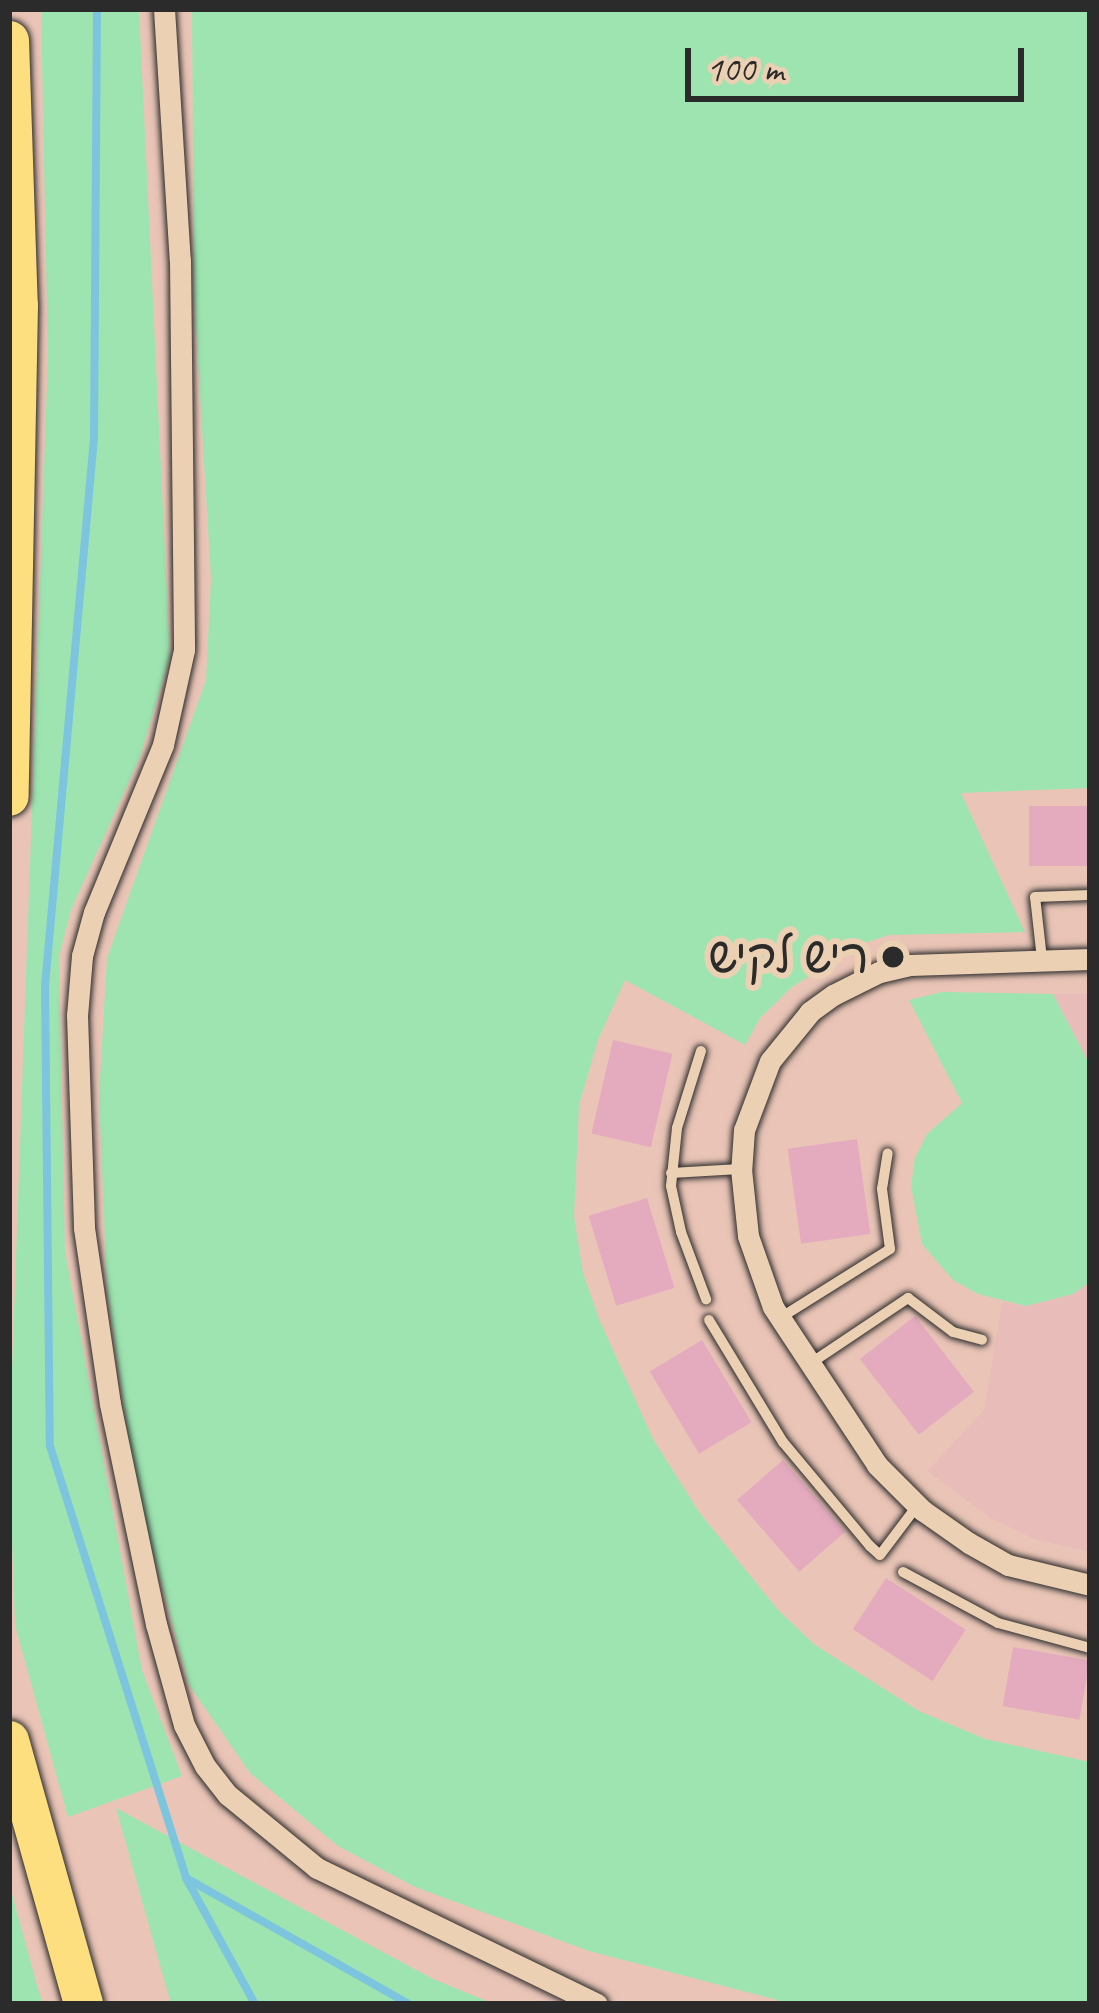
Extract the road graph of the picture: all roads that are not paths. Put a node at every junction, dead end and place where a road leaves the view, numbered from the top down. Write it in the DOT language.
graph roads {
  1 [pos="164,9"];
  2 [pos="9,40"];
  3 [pos="9,796"];
  4 [pos="1090,895"];
  5 [pos="1090,958"];
  6 [pos="1042,961"];
  7 [pos="701,1051"];
  8 [pos="888,1153"];
  9 [pos="741,1168"];
  10 [pos="671,1174"];
  11 [pos="706,1299"];
  12 [pos="780,1318"];
  13 [pos="709,1320"];
  14 [pos="982,1340"];
  15 [pos="808,1365"];
  16 [pos="917,1506"];
  17 [pos="903,1572"];
  18 [pos="1090,1585"];
  19 [pos="1090,1648"];
  20 [pos="9,1740"];
  21 [pos="83,2004"];
  22 [pos="596,2004"];
  1 -- 22 [label="street"];
  2 -- 3 [label="highway"];
  4 -- 6 [label="lane"];
  5 -- 6 [label="street"];
  6 -- 9 [label="street"];
  7 -- 10 [label="lane"];
  8 -- 12 [label="lane"];
  9 -- 10 [label="lane"];
  9 -- 12 [label="street"];
  10 -- 11 [label="lane"];
  12 -- 15 [label="street"];
  13 -- 16 [label="lane"];
  14 -- 15 [label="lane"];
  15 -- 16 [label="street"];
  16 -- 18 [label="street"];
  17 -- 19 [label="lane"];
  20 -- 21 [label="highway"];
}
